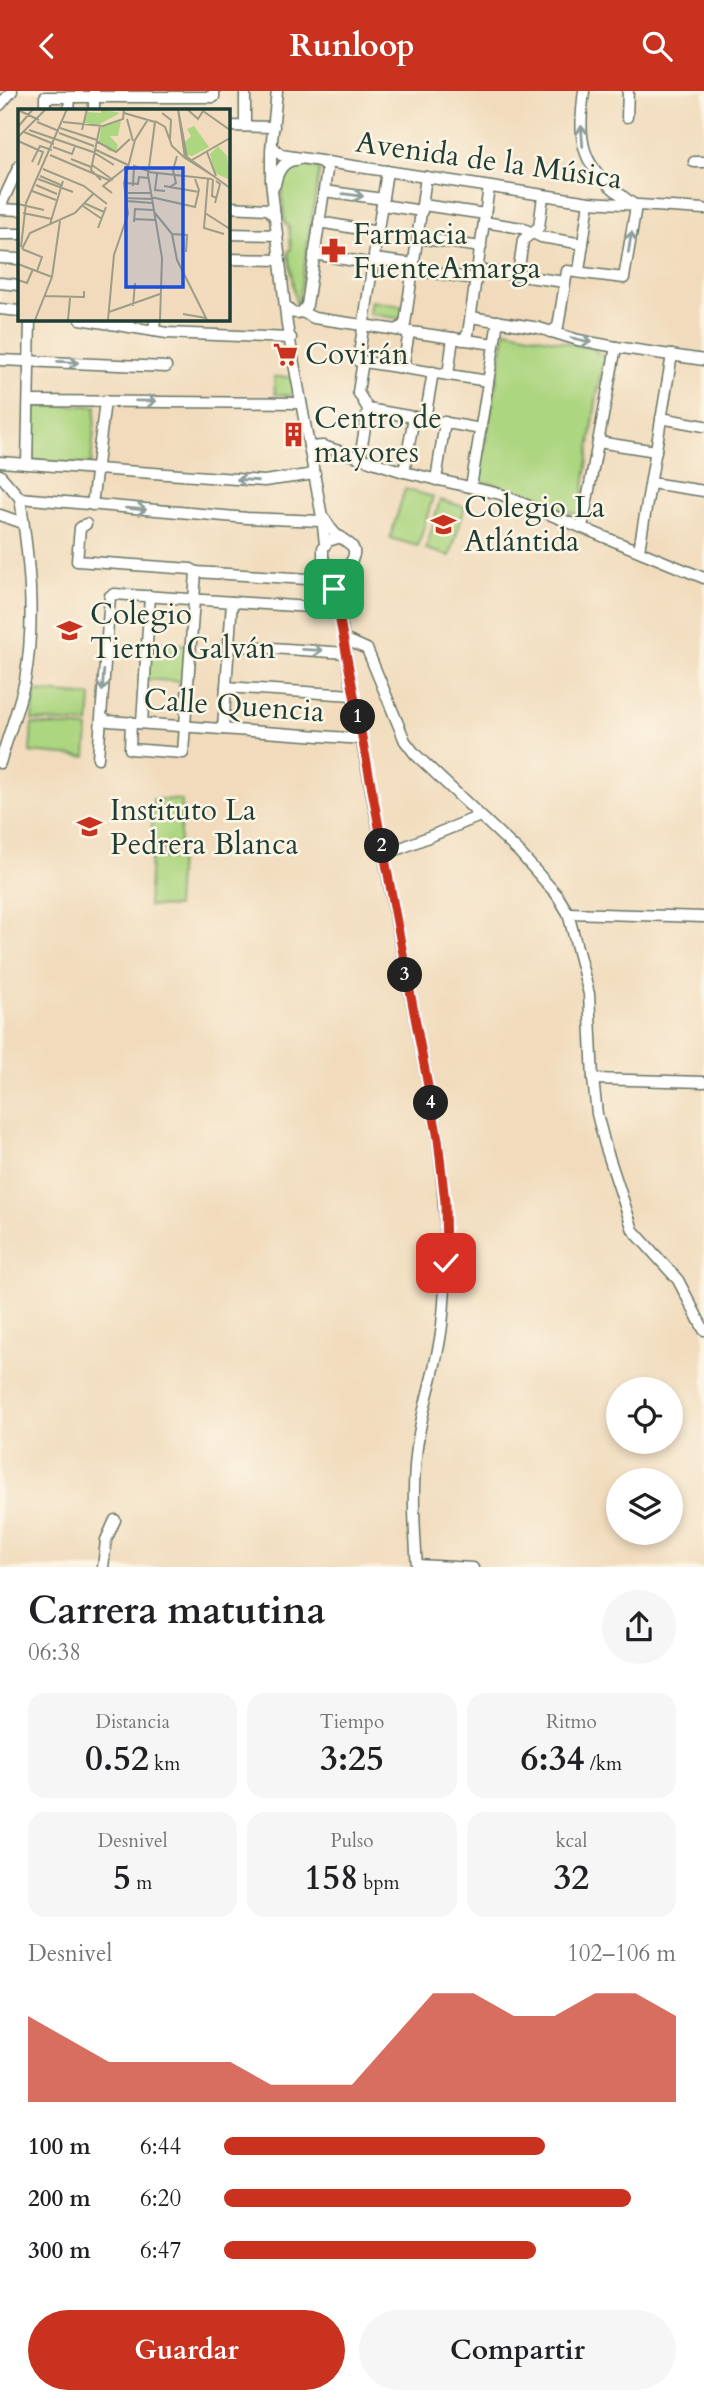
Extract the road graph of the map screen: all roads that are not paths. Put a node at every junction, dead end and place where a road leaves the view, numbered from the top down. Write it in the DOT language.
graph roads {
  1 [pos="12,91"];
  2 [pos="246,91"];
  3 [pos="277,91"];
  4 [pos="584,91"];
  5 [pos="628,91"];
  6 [pos="46,94"];
  7 [pos="94,94"];
  8 [pos="158,94"];
  9 [pos="215,94"];
  10 [pos="69,97"];
  11 [pos="0,105"];
  12 [pos="69,109"];
  13 [pos="627,117"];
  14 [pos="229,125"];
  15 [pos="245,126"];
  16 [pos="274,127"];
  17 [pos="272,146"];
  18 [pos="304,158"];
  19 [pos="318,160"];
  20 [pos="18,168"];
  21 [pos="387,171"];
  22 [pos="426,177"];
  23 [pos="608,185"];
  24 [pos="489,187"];
  25 [pos="274,189"];
  26 [pos="324,191"];
  27 [pos="543,196"];
  28 [pos="382,202"];
  29 [pos="594,203"];
  30 [pos="636,205"];
  31 [pos="229,207"];
  32 [pos="0,208"];
  33 [pos="422,208"];
  34 [pos="704,209"];
  35 [pos="18,210"];
  36 [pos="485,218"];
  37 [pos="276,220"];
  38 [pos="319,222"];
  39 [pos="378,232"];
  40 [pos="532,233"];
  41 [pos="0,234"];
  42 [pos="18,234"];
  43 [pos="229,234"];
  44 [pos="278,235"];
  45 [pos="418,238"];
  46 [pos="583,244"];
  47 [pos="481,247"];
  48 [pos="314,254"];
  49 [pos="0,258"];
  50 [pos="18,259"];
  51 [pos="229,259"];
  52 [pos="280,260"];
  53 [pos="374,261"];
  54 [pos="414,267"];
  55 [pos="579,271"];
  56 [pos="477,274"];
  57 [pos="518,275"];
  58 [pos="565,282"];
  59 [pos="0,283"];
  60 [pos="18,285"];
  61 [pos="287,307"];
  62 [pos="0,309"];
  63 [pos="18,311"];
  64 [pos="300,313"];
  65 [pos="471,317"];
  66 [pos="30,320"];
  67 [pos="93,320"];
  68 [pos="155,320"];
  69 [pos="498,321"];
  70 [pos="364,326"];
  71 [pos="397,330"];
  72 [pos="154,331"];
  73 [pos="409,332"];
  74 [pos="550,332"];
  75 [pos="290,334"];
  76 [pos="458,339"];
  77 [pos="494,344"];
  78 [pos="616,347"];
  79 [pos="672,355"];
  80 [pos="0,360"];
  81 [pos="28,360"];
  82 [pos="704,360"];
  83 [pos="360,361"];
  84 [pos="166,366"];
  85 [pos="403,367"];
  86 [pos="433,372"];
  87 [pos="448,375"];
  88 [pos="488,381"];
  89 [pos="29,401"];
  90 [pos="105,401"];
  91 [pos="301,403"];
  92 [pos="368,409"];
  93 [pos="414,417"];
  94 [pos="661,418"];
  95 [pos="425,419"];
  96 [pos="445,422"];
  97 [pos="704,426"];
  98 [pos="481,429"];
  99 [pos="598,442"];
  100 [pos="309,447"];
  101 [pos="656,451"];
  102 [pos="360,458"];
  103 [pos="0,462"];
  104 [pos="27,464"];
  105 [pos="96,470"];
  106 [pos="404,473"];
  107 [pos="315,474"];
  108 [pos="0,475"];
  109 [pos="436,480"];
  110 [pos="651,483"];
  111 [pos="471,487"];
  112 [pos="704,491"];
  113 [pos="20,498"];
  114 [pos="92,505"];
  115 [pos="0,515"];
  116 [pos="322,519"];
  117 [pos="23,523"];
  118 [pos="86,524"];
  119 [pos="582,527"];
  120 [pos="341,537"];
  121 [pos="325,544"];
  122 [pos="639,550"];
  123 [pos="327,565"];
  124 [pos="348,565"];
  125 [pos="193,571"];
  126 [pos="704,578"];
  127 [pos="336,584"];
  128 [pos="150,596"];
  129 [pos="194,600"];
  130 [pos="232,602"];
  131 [pos="339,609"];
  132 [pos="344,639"];
  133 [pos="229,645"];
  134 [pos="346,653"];
  135 [pos="226,687"];
  136 [pos="353,695"];
  137 [pos="102,718"];
  138 [pos="137,723"];
  139 [pos="183,726"];
  140 [pos="223,729"];
  141 [pos="362,739"];
  142 [pos="98,758"];
  143 [pos="0,763"];
  144 [pos="480,816"];
  145 [pos="384,855"];
  146 [pos="568,913"];
  147 [pos="704,917"];
  148 [pos="593,1079"];
  149 [pos="704,1082"];
  150 [pos="704,1330"];
  151 [pos="114,1520"];
  152 [pos="103,1567"];
  153 [pos="417,1567"];
  154 [pos="473,1567"];
  1 -- 11 [label="street"];
  2 -- 15 [label="street"];
  3 -- 16 [label="street"];
  23 -- 4 [label="street, one-way"];
  5 -- 13 [label="street"];
  6 -- 10 [label="street"];
  7 -- 8 [label="street"];
  7 -- 10 [label="street"];
  8 -- 9 [label="street"];
  10 -- 12 [label="street"];
  14 -- 15 [label="street"];
  15 -- 16 [label="street"];
  16 -- 17 [label="street"];
  17 -- 18 [label="street, Avenida de la Música"];
  17 -- 25 [label="street"];
  18 -- 19 [label="street, Avenida de la Música"];
  18 -- 25 [label="street"];
  19 -- 21 [label="street, Avenida de la Música"];
  19 -- 26 [label="street"];
  20 -- 32 [label="street"];
  21 -- 22 [label="street, Avenida de la Música"];
  21 -- 28 [label="street"];
  22 -- 24 [label="street, Avenida de la Música"];
  22 -- 33 [label="street"];
  23 -- 29 [label="street"];
  23 -- 30 [label="street"];
  24 -- 27 [label="street, Avenida de la Música"];
  24 -- 36 [label="street"];
  25 -- 37 [label="street"];
  26 -- 28 [label="street, one-way"];
  26 -- 38 [label="street"];
  27 -- 29 [label="street, Avenida de la Música"];
  27 -- 40 [label="street"];
  28 -- 33 [label="street"];
  28 -- 39 [label="street"];
  29 -- 30 [label="street, Avenida de la Música"];
  29 -- 46 [label="street"];
  30 -- 34 [label="street, Avenida de la Música"];
  55 -- 30 [label="street, one-way"];
  31 -- 37 [label="street"];
  32 -- 35 [label="street"];
  33 -- 36 [label="street"];
  33 -- 45 [label="street"];
  36 -- 40 [label="street"];
  36 -- 47 [label="street"];
  37 -- 44 [label="street"];
  38 -- 39 [label="street"];
  38 -- 48 [label="street"];
  39 -- 53 [label="street"];
  40 -- 46 [label="street"];
  40 -- 57 [label="street"];
  41 -- 42 [label="street"];
  43 -- 44 [label="street"];
  44 -- 52 [label="street"];
  45 -- 47 [label="street"];
  45 -- 54 [label="street"];
  46 -- 55 [label="street"];
  47 -- 56 [label="street"];
  48 -- 53 [label="street"];
  48 -- 64 [label="street"];
  49 -- 50 [label="street"];
  51 -- 52 [label="street"];
  52 -- 61 [label="street"];
  53 -- 54 [label="street"];
  53 -- 70 [label="street"];
  54 -- 56 [label="street"];
  54 -- 71 [label="street"];
  55 -- 58 [label="street"];
  56 -- 57 [label="street"];
  56 -- 65 [label="street"];
  57 -- 58 [label="street"];
  58 -- 74 [label="street"];
  59 -- 60 [label="street"];
  61 -- 64 [label="street"];
  61 -- 75 [label="street"];
  62 -- 63 [label="street"];
  64 -- 70 [label="street"];
  64 -- 75 [label="street"];
  65 -- 69 [label="street"];
  65 -- 76 [label="street"];
  66 -- 81 [label="street"];
  67 -- 72 [label="street"];
  68 -- 72 [label="street"];
  69 -- 74 [label="street"];
  69 -- 77 [label="street"];
  70 -- 71 [label="street"];
  70 -- 83 [label="street"];
  71 -- 73 [label="street"];
  72 -- 75 [label="street"];
  73 -- 76 [label="street"];
  73 -- 85 [label="street"];
  74 -- 78 [label="street, one-way"];
  75 -- 91 [label="street"];
  76 -- 77 [label="street"];
  76 -- 87 [label="street"];
  77 -- 88 [label="street"];
  78 -- 79 [label="street"];
  78 -- 99 [label="street"];
  79 -- 82 [label="street"];
  79 -- 94 [label="street"];
  80 -- 81 [label="street"];
  81 -- 84 [label="street, one-way"];
  81 -- 89 [label="street"];
  83 -- 85 [label="street"];
  83 -- 92 [label="street"];
  85 -- 86 [label="street"];
  86 -- 87 [label="street"];
  86 -- 95 [label="street"];
  87 -- 88 [label="street"];
  88 -- 98 [label="street"];
  89 -- 90 [label="street"];
  89 -- 104 [label="street"];
  90 -- 91 [label="street, one-way"];
  90 -- 105 [label="street"];
  91 -- 100 [label="street"];
  92 -- 93 [label="street"];
  92 -- 102 [label="street"];
  93 -- 95 [label="street"];
  93 -- 106 [label="street"];
  94 -- 97 [label="street"];
  94 -- 101 [label="street"];
  95 -- 96 [label="street"];
  96 -- 98 [label="street"];
  96 -- 109 [label="street"];
  98 -- 111 [label="street"];
  99 -- 101 [label="street"];
  99 -- 119 [label="street"];
  100 -- 102 [label="street"];
  100 -- 107 [label="street"];
  101 -- 110 [label="street"];
  102 -- 106 [label="street"];
  103 -- 104 [label="street"];
  104 -- 105 [label="street"];
  107 -- 105 [label="street, one-way"];
  105 -- 114 [label="street"];
  106 -- 109 [label="street"];
  107 -- 116 [label="street"];
  108 -- 113 [label="street"];
  109 -- 111 [label="street"];
  110 -- 112 [label="street"];
  110 -- 122 [label="street"];
  111 -- 119 [label="street"];
  113 -- 114 [label="street"];
  113 -- 117 [label="street"];
  114 -- 116 [label="street, one-way"];
  115 -- 117 [label="street"];
  116 -- 120 [label="street"];
  116 -- 121 [label="street"];
  117 -- 143 [label="street"];
  118 -- 125 [label="street"];
  119 -- 122 [label="street"];
  120 -- 121 [label="street"];
  120 -- 124 [label="street"];
  121 -- 123 [label="street"];
  122 -- 126 [label="street"];
  123 -- 124 [label="street"];
  123 -- 127 [label="street"];
  124 -- 127 [label="street"];
  125 -- 127 [label="street"];
  125 -- 129 [label="street"];
  127 -- 131 [label="street"];
  128 -- 129 [label="street"];
  128 -- 137 [label="street, one-way"];
  128 -- 138 [label="street"];
  129 -- 130 [label="street"];
  129 -- 139 [label="street"];
  130 -- 131 [label="street"];
  130 -- 133 [label="street"];
  131 -- 132 [label="street"];
  132 -- 134 [label="street"];
  132 -- 144 [label="street"];
  133 -- 134 [label="street, one-way"];
  133 -- 135 [label="street"];
  134 -- 136 [label="street"];
  135 -- 136 [label="street"];
  135 -- 140 [label="street"];
  136 -- 141 [label="street"];
  137 -- 138 [label="street, Calle Quencia"];
  137 -- 142 [label="street"];
  138 -- 139 [label="street, Calle Quencia"];
  138 -- 139 [label="street"];
  139 -- 140 [label="street, Calle Quencia"];
  140 -- 141 [label="street, Calle Quencia"];
  141 -- 145 [label="street"];
  144 -- 145 [label="street"];
  144 -- 146 [label="street"];
  145 -- 153 [label="street"];
  146 -- 147 [label="street"];
  146 -- 148 [label="street"];
  148 -- 149 [label="street"];
  148 -- 150 [label="street"];
  151 -- 152 [label="street"];
  153 -- 154 [label="street"];
}
